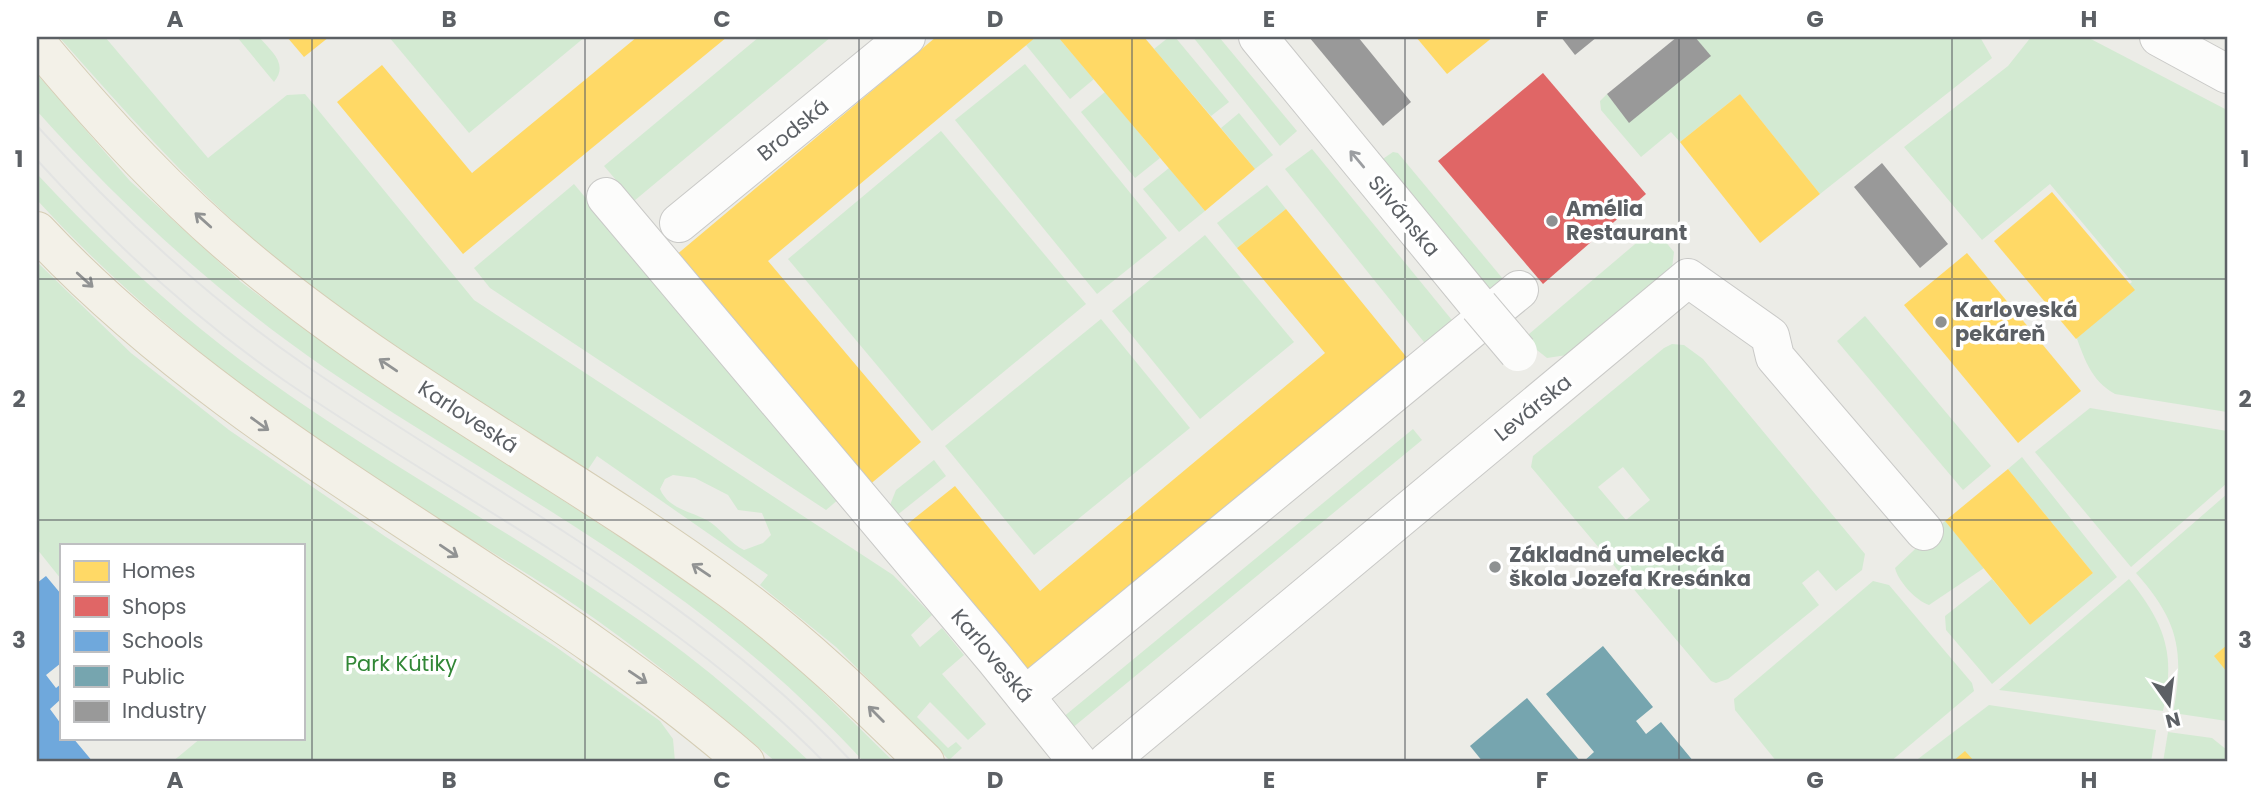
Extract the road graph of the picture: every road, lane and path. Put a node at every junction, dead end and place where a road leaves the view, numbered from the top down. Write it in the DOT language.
graph roads {
  1 [pos="906,37"];
  2 [pos="1258,37"];
  3 [pos="2159,37"];
  4 [pos="37,43"];
  5 [pos="2227,74"];
  6 [pos="606,197"];
  7 [pos="679,223"];
  8 [pos="37,231"];
  9 [pos="1520,290"];
  10 [pos="1551,393"];
  11 [pos="1924,530"];
  12 [pos="1025,696"];
  13 [pos="745,762"];
  14 [pos="925,762"];
  15 [pos="1078,762"];
  16 [pos="1107,762"];
  1 -- 7 [label="street, Brodská"];
  10 -- 2 [label="street, Silvánska, one-way, bridge"];
  3 -- 5 [label="street"];
  14 -- 4 [label="main road, Karloveská, one-way"];
  6 -- 12 [label="street, Karloveská"];
  8 -- 13 [label="main road, one-way"];
  9 -- 12 [label="street"];
  10 -- 11 [label="street, Levárska"];
  10 -- 16 [label="street, Levárska"];
  12 -- 15 [label="street, Karloveská"];
}
